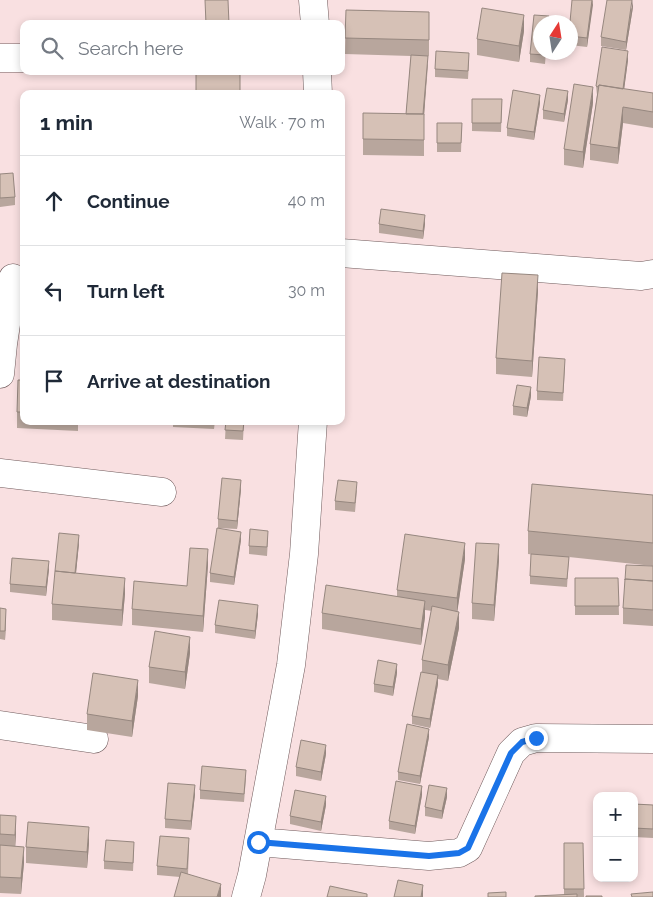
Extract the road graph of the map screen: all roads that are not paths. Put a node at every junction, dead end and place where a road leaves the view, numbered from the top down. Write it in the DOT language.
graph roads {
  1 [pos="313,0"];
  2 [pos="315,20"];
  3 [pos="0,58"];
  4 [pos="20,58"];
  5 [pos="318,75"];
  6 [pos="318,90"];
  7 [pos="345,253"];
  8 [pos="653,274"];
  9 [pos="13,278"];
  10 [pos="0,374"];
  11 [pos="313,425"];
  12 [pos="0,473"];
  13 [pos="162,492"];
  14 [pos="0,725"];
  15 [pos="94,739"];
  16 [pos="653,739"];
  17 [pos="258,842"];
  18 [pos="246,897"];
  1 -- 2 [label="street"];
  3 -- 4 [label="street"];
  5 -- 6 [label="street"];
  7 -- 8 [label="street"];
  9 -- 10 [label="street"];
  11 -- 17 [label="street"];
  12 -- 13 [label="street"];
  14 -- 15 [label="street"];
  16 -- 17 [label="street"];
  17 -- 18 [label="street"];
}
